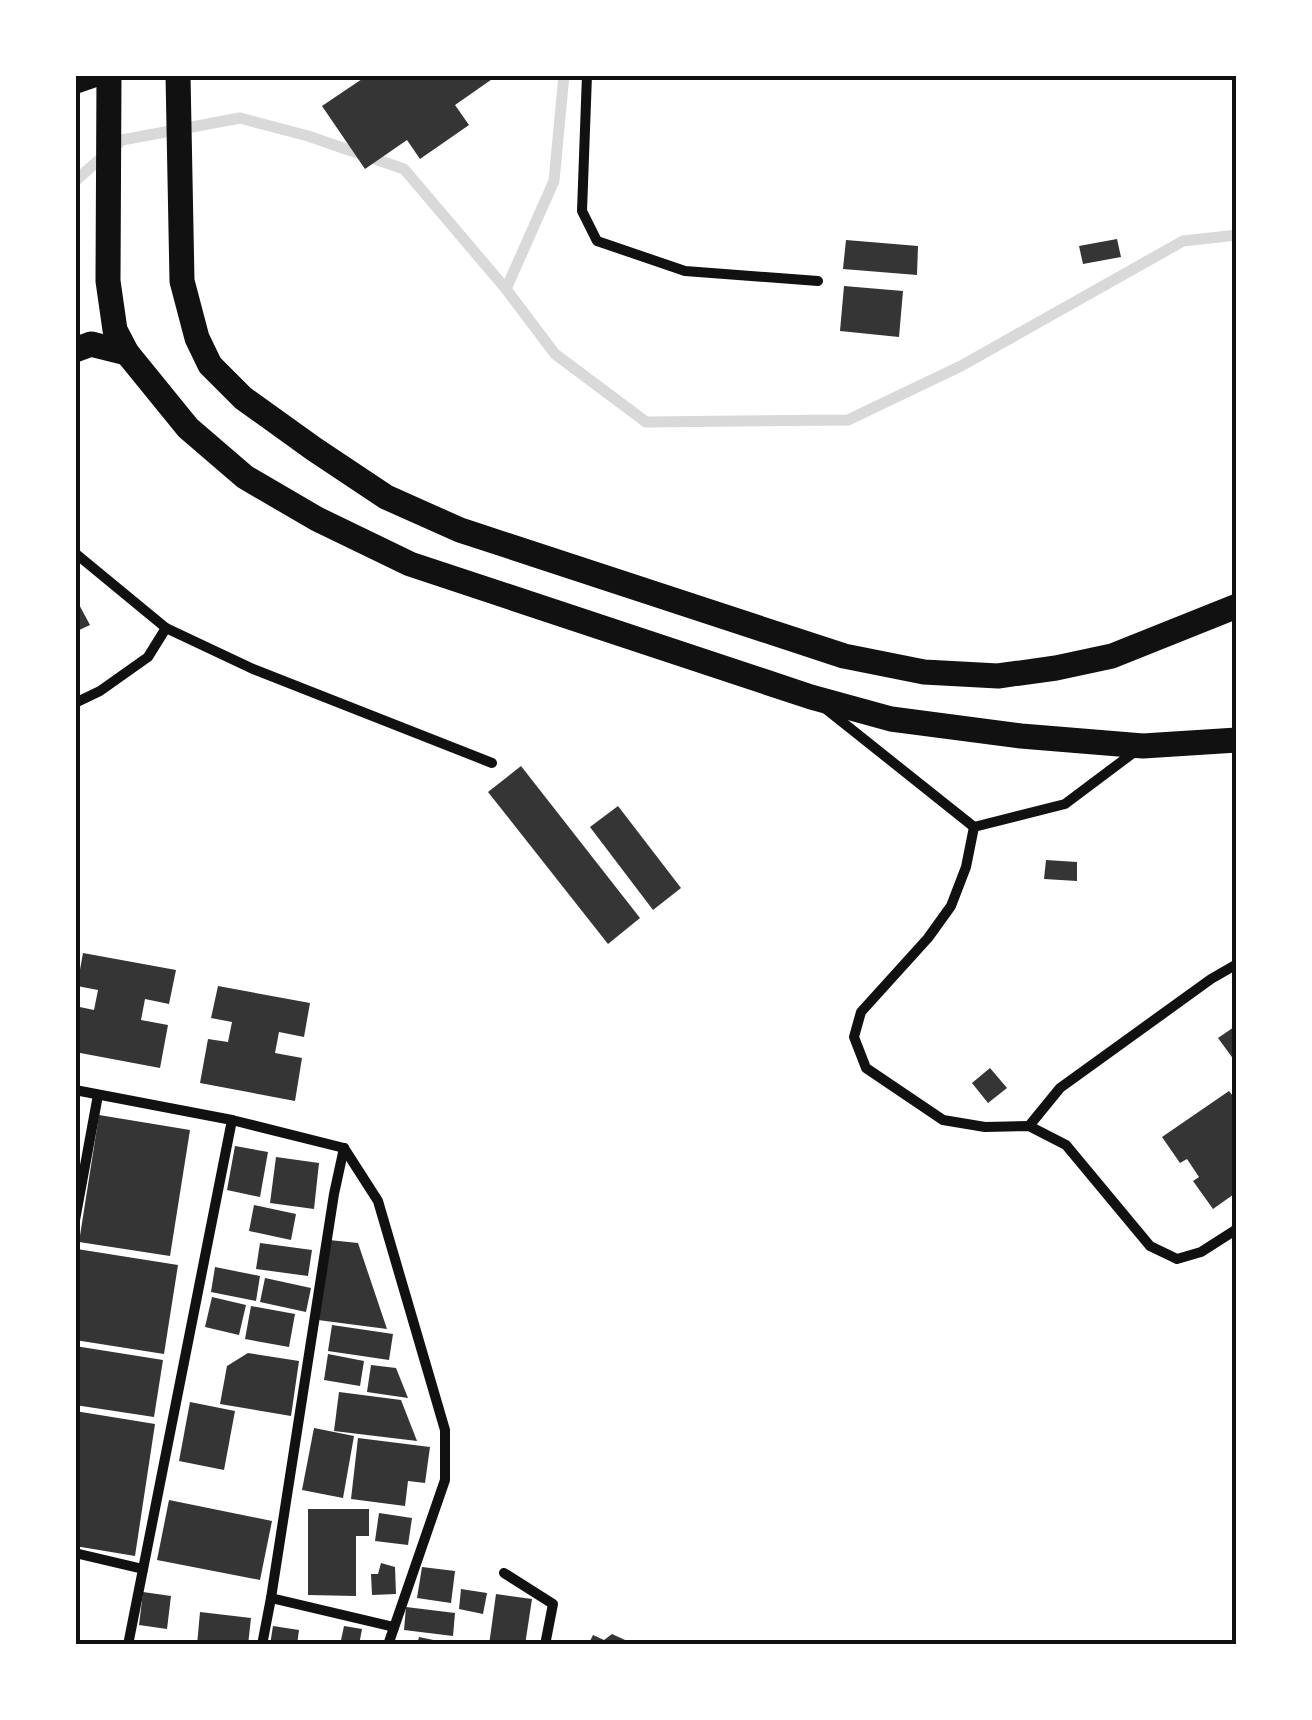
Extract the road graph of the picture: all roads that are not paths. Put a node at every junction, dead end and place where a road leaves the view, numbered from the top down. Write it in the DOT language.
graph roads {
  1 [pos="100,75"];
  2 [pos="109,75"];
  3 [pos="178,75"];
  4 [pos="587,75"];
  5 [pos="75,84"];
  6 [pos="818,281"];
  7 [pos="75,350"];
  8 [pos="127,353"];
  9 [pos="75,553"];
  10 [pos="1237,606"];
  11 [pos="166,628"];
  12 [pos="811,697"];
  13 [pos="75,703"];
  14 [pos="1237,740"];
  15 [pos="1143,746"];
  16 [pos="492,762"];
  17 [pos="974,827"];
  18 [pos="1237,964"];
  19 [pos="75,1090"];
  20 [pos="98,1095"];
  21 [pos="232,1120"];
  22 [pos="1030,1126"];
  23 [pos="344,1148"];
  24 [pos="75,1220"];
  25 [pos="1237,1228"];
  26 [pos="75,1553"];
  27 [pos="143,1569"];
  28 [pos="504,1573"];
  29 [pos="271,1598"];
  30 [pos="394,1627"];
  31 [pos="128,1645"];
  32 [pos="262,1645"];
  33 [pos="388,1645"];
  34 [pos="545,1645"];
  1 -- 5 [label="main road"];
  2 -- 8 [label="main road"];
  3 -- 10 [label="main road"];
  4 -- 6 [label="street"];
  7 -- 8 [label="main road"];
  8 -- 12 [label="main road"];
  9 -- 11 [label="street"];
  11 -- 13 [label="street"];
  11 -- 16 [label="street"];
  12 -- 15 [label="main road"];
  12 -- 17 [label="street"];
  14 -- 15 [label="main road"];
  15 -- 17 [label="street"];
  17 -- 22 [label="street"];
  18 -- 22 [label="street"];
  19 -- 20 [label="street"];
  20 -- 21 [label="street"];
  20 -- 24 [label="street"];
  21 -- 23 [label="street"];
  21 -- 27 [label="street"];
  22 -- 25 [label="street"];
  23 -- 29 [label="street"];
  23 -- 30 [label="street"];
  26 -- 27 [label="street"];
  27 -- 31 [label="street"];
  28 -- 34 [label="street"];
  29 -- 30 [label="street"];
  29 -- 32 [label="street"];
  30 -- 33 [label="street"];
}
